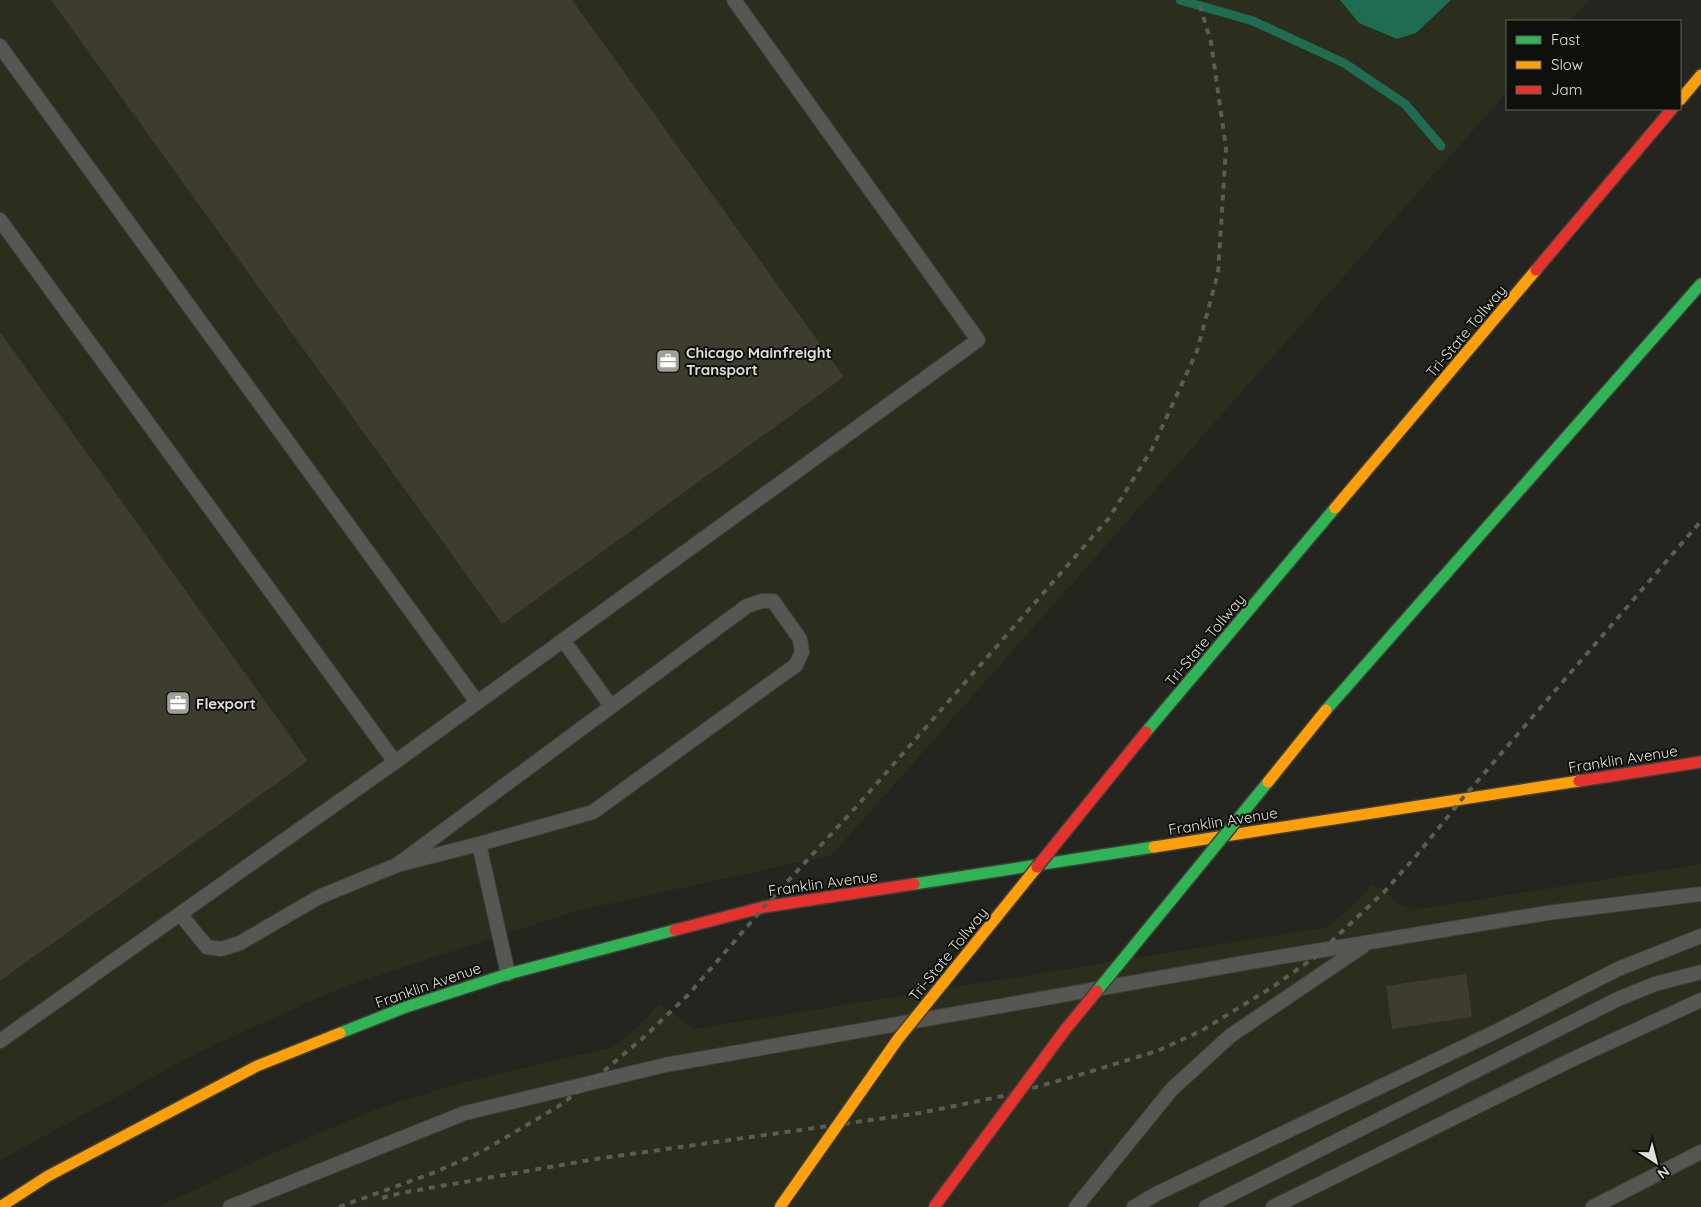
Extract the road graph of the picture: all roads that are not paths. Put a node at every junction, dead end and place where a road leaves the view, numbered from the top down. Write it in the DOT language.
graph roads {
  1 [pos="734,0"];
  2 [pos="0,46"];
  3 [pos="1701,74"];
  4 [pos="1681,99"];
  5 [pos="1671,110"];
  6 [pos="0,220"];
  7 [pos="1701,284"];
  8 [pos="563,640"];
  9 [pos="477,702"];
  10 [pos="612,706"];
  11 [pos="395,762"];
  12 [pos="1701,762"];
  13 [pos="479,844"];
  14 [pos="397,864"];
  15 [pos="1701,894"];
  16 [pos="180,914"];
  17 [pos="1701,936"];
  18 [pos="1368,942"];
  19 [pos="1701,972"];
  20 [pos="508,974"];
  21 [pos="1701,1000"];
  22 [pos="0,1041"];
  23 [pos="1701,1152"];
  24 [pos="0,1207"];
  25 [pos="230,1207"];
  26 [pos="780,1207"];
  27 [pos="934,1207"];
  28 [pos="1076,1207"];
  29 [pos="1134,1207"];
  30 [pos="1206,1207"];
  31 [pos="1273,1207"];
  32 [pos="1593,1207"];
  1 -- 8 [label="lane"];
  2 -- 9 [label="lane"];
  3 -- 4 [label="main road"];
  5 -- 26 [label="main road, Tri-State Tollway, bridge"];
  6 -- 11 [label="lane"];
  7 -- 27 [label="main road, bridge"];
  8 -- 9 [label="lane"];
  8 -- 10 [label="lane"];
  9 -- 11 [label="lane"];
  10 -- 13 [label="lane"];
  10 -- 14 [label="lane"];
  11 -- 16 [label="lane"];
  12 -- 20 [label="main road, Franklin Avenue"];
  13 -- 14 [label="lane"];
  13 -- 20 [label="lane"];
  14 -- 16 [label="lane"];
  15 -- 18 [label="lane"];
  16 -- 22 [label="lane"];
  17 -- 29 [label="lane"];
  18 -- 25 [label="lane"];
  18 -- 28 [label="lane"];
  19 -- 30 [label="lane"];
  20 -- 24 [label="main road, Franklin Avenue"];
  21 -- 31 [label="lane"];
  23 -- 32 [label="lane"];
}
